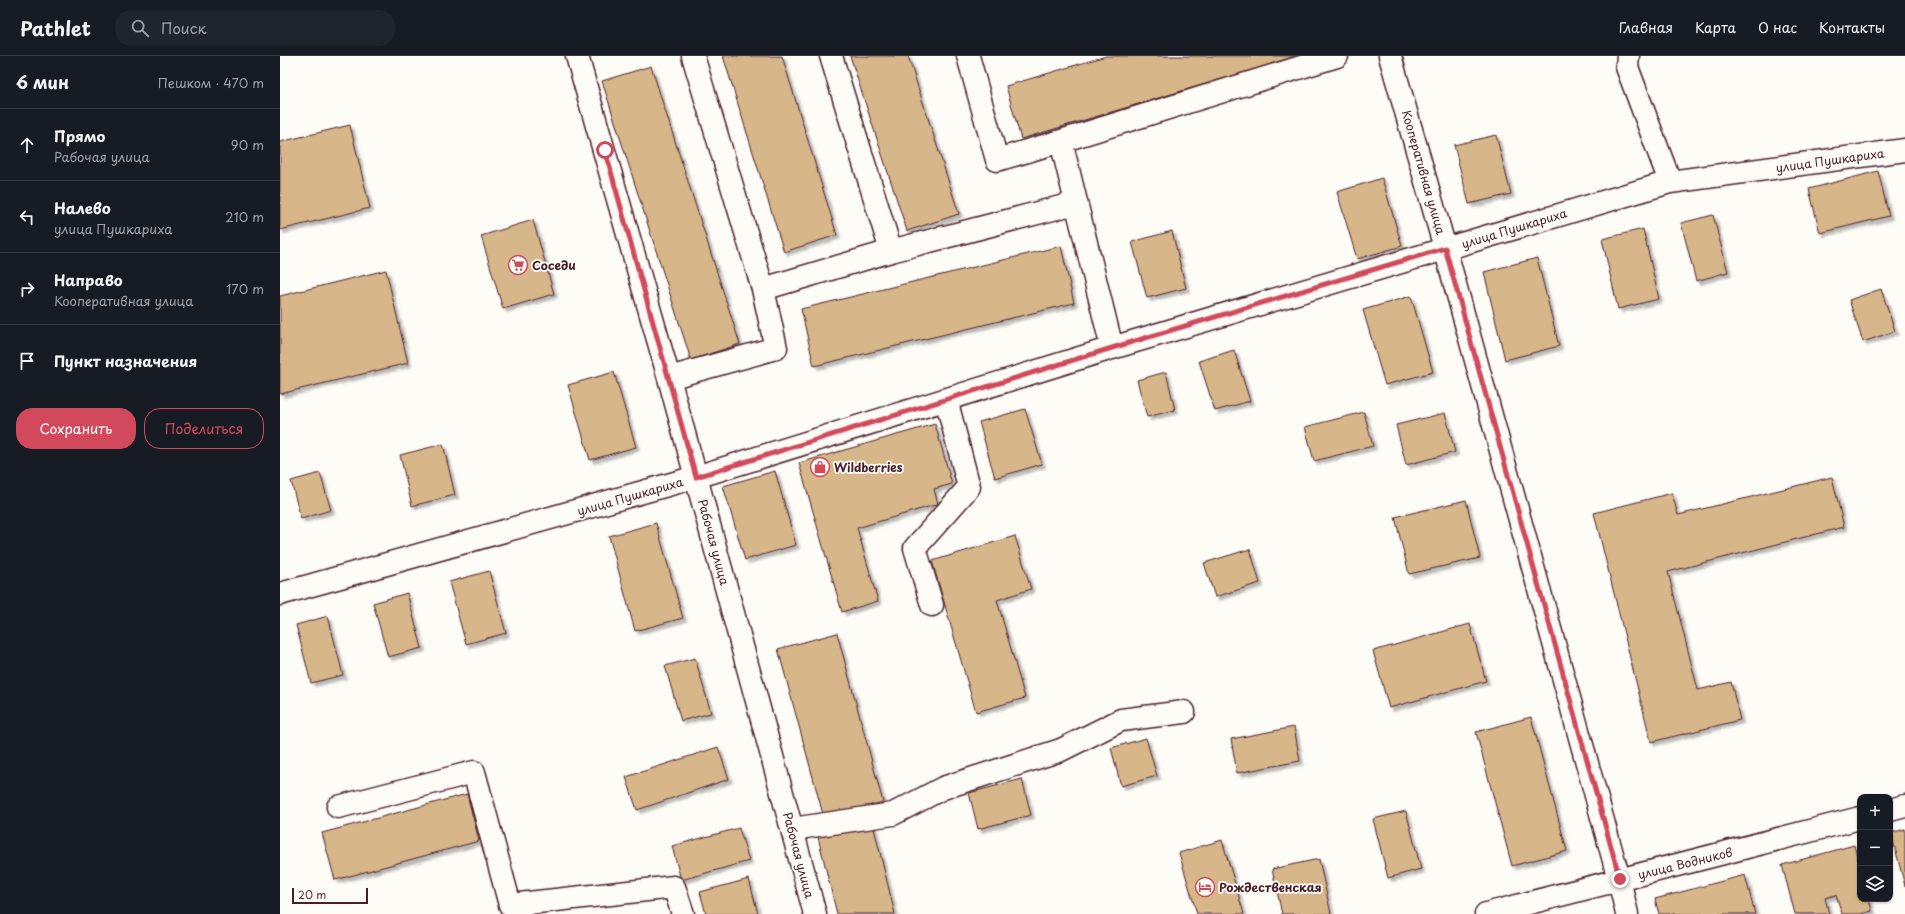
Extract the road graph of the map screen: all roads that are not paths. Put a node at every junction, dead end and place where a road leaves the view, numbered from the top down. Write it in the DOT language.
graph roads {
  1 [pos="578,56"];
  2 [pos="693,56"];
  3 [pos="831,56"];
  4 [pos="968,56"];
  5 [pos="1337,56"];
  6 [pos="1390,56"];
  7 [pos="1628,56"];
  8 [pos="1061,141"];
  9 [pos="1905,150"];
  10 [pos="1670,182"];
  11 [pos="1076,203"];
  12 [pos="1445,248"];
  13 [pos="891,252"];
  14 [pos="763,289"];
  15 [pos="1112,348"];
  16 [pos="669,378"];
  17 [pos="946,399"];
  18 [pos="696,477"];
  19 [pos="280,594"];
  20 [pos="932,605"];
  21 [pos="1184,712"];
  22 [pos="1905,806"];
  23 [pos="338,808"];
  24 [pos="1893,809"];
  25 [pos="1857,819"];
  26 [pos="792,829"];
  27 [pos="1620,879"];
  28 [pos="683,914"];
  29 [pos="815,914"];
  30 [pos="1486,914"];
  31 [pos="1627,914"];
  1 -- 16 [label="street, Рабочая улица"];
  2 -- 14 [label="street"];
  3 -- 13 [label="street"];
  4 -- 8 [label="street"];
  5 -- 8 [label="street"];
  6 -- 12 [label="street, Кооперативная улица"];
  7 -- 10 [label="street"];
  8 -- 11 [label="street"];
  9 -- 10 [label="street, улица Пушкариха"];
  10 -- 12 [label="street, улица Пушкариха"];
  11 -- 13 [label="street"];
  11 -- 15 [label="street"];
  12 -- 15 [label="street, улица Пушкариха"];
  12 -- 27 [label="street, Кооперативная улица"];
  13 -- 14 [label="street"];
  14 -- 16 [label="street"];
  15 -- 17 [label="street, улица Пушкариха"];
  16 -- 18 [label="street, Рабочая улица"];
  17 -- 18 [label="street, улица Пушкариха"];
  17 -- 20 [label="street"];
  18 -- 19 [label="street, улица Пушкариха"];
  18 -- 26 [label="street, Рабочая улица"];
  21 -- 26 [label="street"];
  22 -- 24 [label="street"];
  23 -- 28 [label="street"];
  25 -- 27 [label="street, улица Водников"];
  26 -- 29 [label="street, Рабочая улица"];
  27 -- 30 [label="street, улица Водников"];
  27 -- 31 [label="street, Кооперативная улица"];
}
